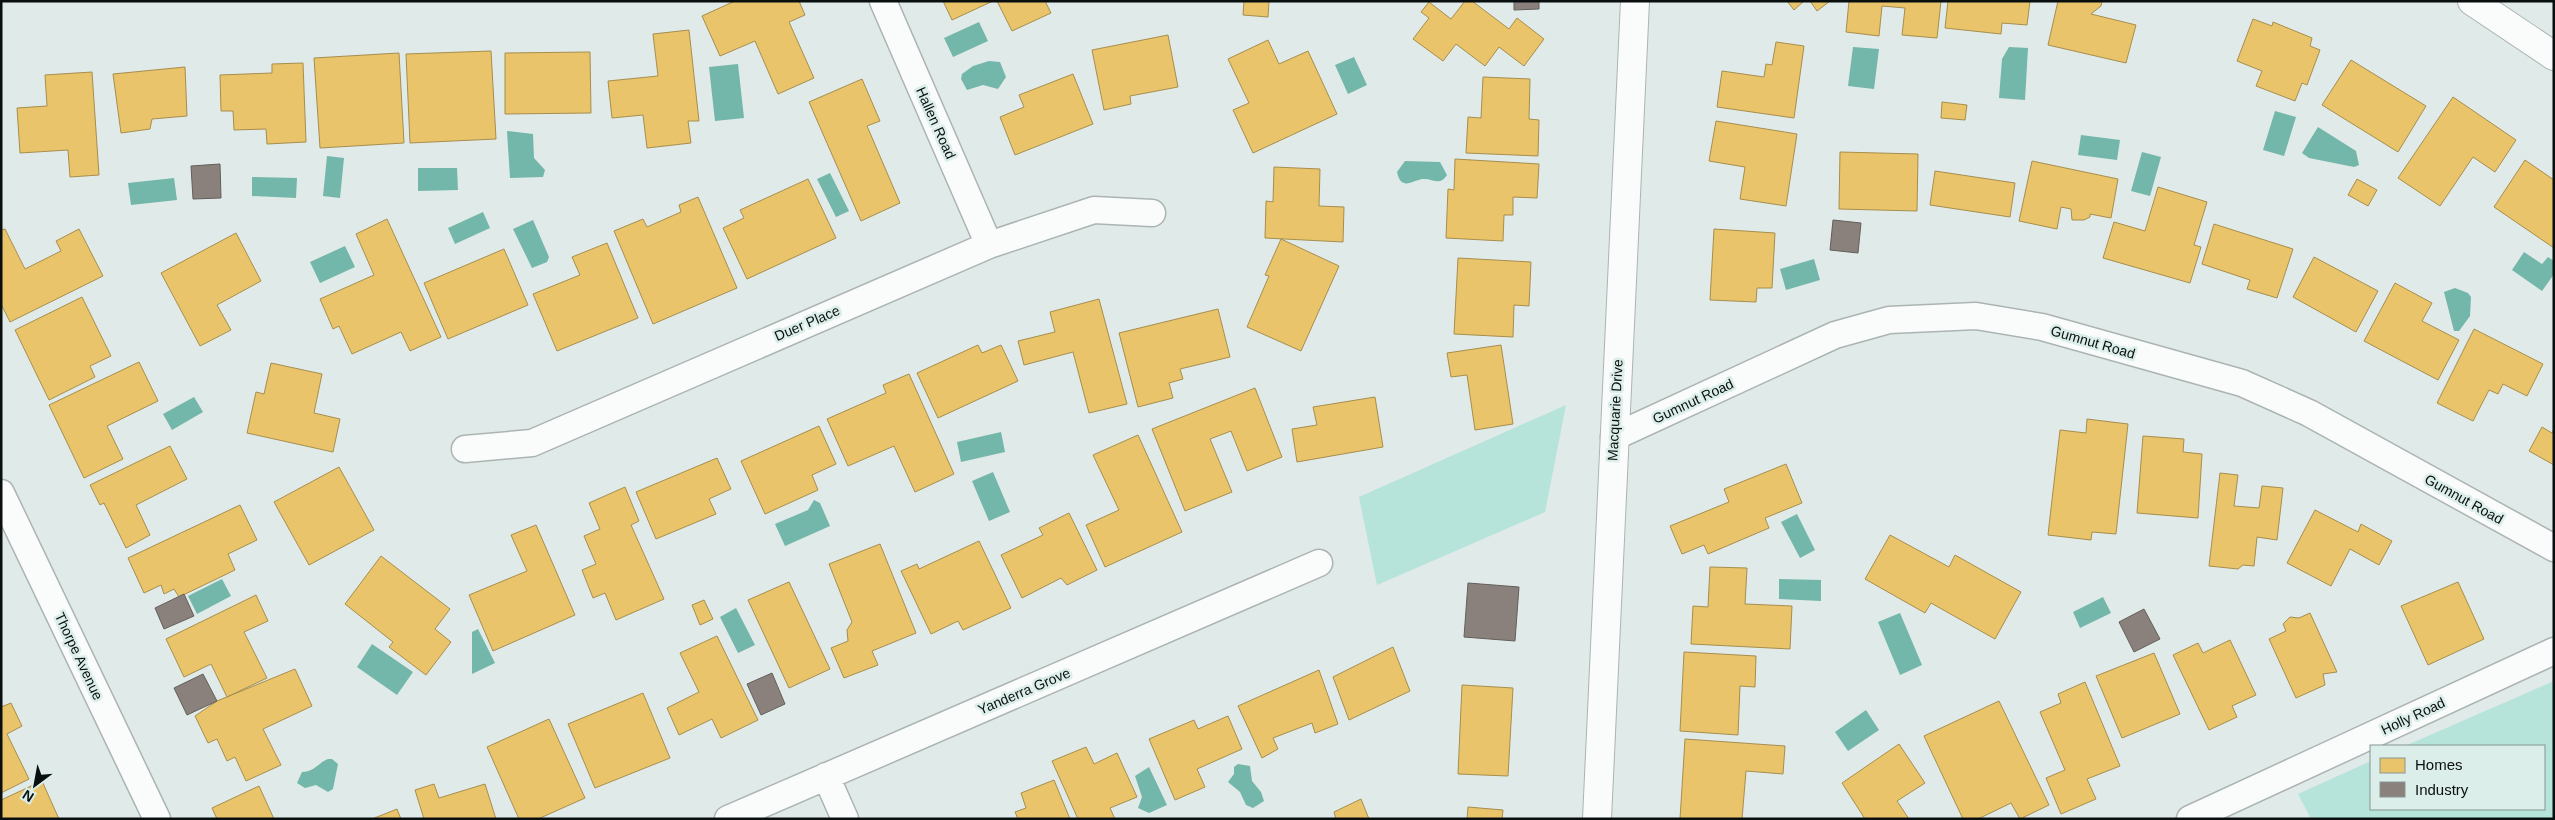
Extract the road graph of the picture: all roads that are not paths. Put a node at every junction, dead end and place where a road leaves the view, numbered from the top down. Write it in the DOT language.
graph roads {
  1 [pos="883,1"];
  2 [pos="1635,1"];
  3 [pos="2472,1"];
  4 [pos="2554,56"];
  5 [pos="1152,213"];
  6 [pos="989,245"];
  7 [pos="1614,437"];
  8 [pos="465,448"];
  9 [pos="1,493"];
  10 [pos="2554,548"];
  11 [pos="1319,563"];
  12 [pos="2554,651"];
  13 [pos="826,776"];
  14 [pos="156,819"];
  15 [pos="728,819"];
  16 [pos="845,819"];
  17 [pos="1597,819"];
  18 [pos="2190,819"];
  1 -- 6 [label="street, Hallen Road"];
  2 -- 7 [label="main road, Macquarie Drive"];
  3 -- 4 [label="main road"];
  5 -- 6 [label="street, Duer Place"];
  6 -- 8 [label="street, Duer Place"];
  7 -- 10 [label="street, Gumnut Road"];
  7 -- 17 [label="main road, Macquarie Drive"];
  9 -- 14 [label="street, Thorpe Avenue"];
  11 -- 13 [label="street, Yanderra Grove"];
  12 -- 18 [label="street, Holly Road"];
  13 -- 15 [label="street, Yanderra Grove"];
  13 -- 16 [label="street"];
}
